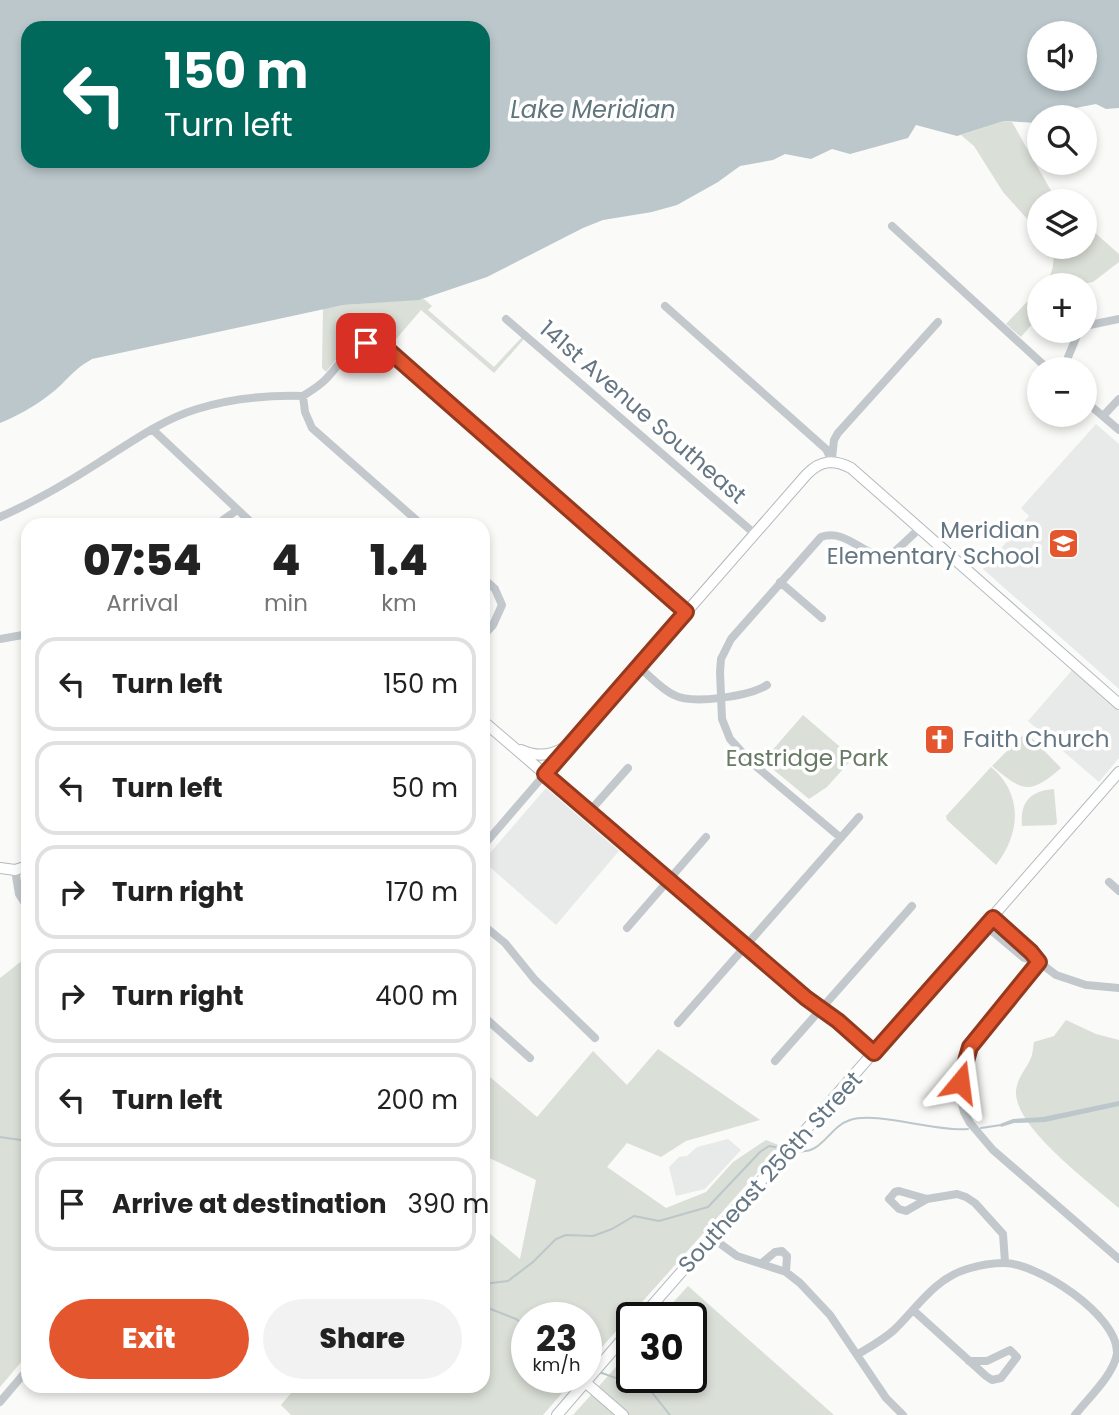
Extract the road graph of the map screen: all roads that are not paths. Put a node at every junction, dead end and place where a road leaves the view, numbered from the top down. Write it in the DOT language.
graph roads {
  1 [pos="892,226"];
  2 [pos="665,306"];
  3 [pos="1119,318"];
  4 [pos="506,319"];
  5 [pos="938,322"];
  6 [pos="1097,323"];
  7 [pos="1035,357"];
  8 [pos="303,396"];
  9 [pos="1119,399"];
  10 [pos="1097,411"];
  11 [pos="1103,416"];
  12 [pos="152,429"];
  13 [pos="1119,430"];
  14 [pos="832,461"];
  15 [pos="237,510"];
  16 [pos="0,517"];
  17 [pos="226,518"];
  18 [pos="246,518"];
  19 [pos="414,518"];
  20 [pos="919,528"];
  21 [pos="755,534"];
  22 [pos="780,582"];
  23 [pos="490,584"];
  24 [pos="686,612"];
  25 [pos="822,618"];
  26 [pos="490,628"];
  27 [pos="21,635"];
  28 [pos="0,639"];
  29 [pos="639,667"];
  30 [pos="767,685"];
  31 [pos="721,696"];
  32 [pos="1119,704"];
  33 [pos="490,728"];
  34 [pos="573,742"];
  35 [pos="512,746"];
  36 [pos="628,768"];
  37 [pos="1119,772"];
  38 [pos="545,774"];
  39 [pos="589,812"];
  40 [pos="859,817"];
  41 [pos="706,837"];
  42 [pos="490,838"];
  43 [pos="841,838"];
  44 [pos="0,868"];
  45 [pos="21,868"];
  46 [pos="15,870"];
  47 [pos="668,880"];
  48 [pos="1110,882"];
  49 [pos="1119,891"];
  50 [pos="21,897"];
  51 [pos="912,906"];
  52 [pos="989,922"];
  53 [pos="627,928"];
  54 [pos="490,931"];
  55 [pos="746,946"];
  56 [pos="1039,962"];
  57 [pos="1119,988"];
  58 [pos="820,1010"];
  59 [pos="490,1022"];
  60 [pos="678,1023"];
  61 [pos="595,1038"];
  62 [pos="874,1053"];
  63 [pos="530,1058"];
  64 [pos="775,1061"];
  65 [pos="927,1199"];
  66 [pos="711,1237"];
  67 [pos="1119,1259"];
  68 [pos="1005,1262"];
  69 [pos="762,1263"];
  70 [pos="786,1272"];
  71 [pos="655,1302"];
  72 [pos="913,1310"];
  73 [pos="1118,1341"];
  74 [pos="616,1346"];
  75 [pos="858,1354"];
  76 [pos="1117,1354"];
  77 [pos="969,1361"];
  78 [pos="602,1362"];
  79 [pos="21,1378"];
  80 [pos="602,1389"];
  81 [pos="575,1393"];
  82 [pos="0,1402"];
  83 [pos="556,1415"];
  84 [pos="622,1415"];
  85 [pos="903,1415"];
  86 [pos="1075,1415"];
  1 -- 7 [label="street"];
  2 -- 14 [label="street"];
  3 -- 6 [label="street"];
  4 -- 21 [label="street, 141st Avenue Southeast"];
  5 -- 14 [label="street"];
  8 -- 12 [label="street"];
  8 -- 19 [label="street"];
  8 -- 24 [label="street"];
  9 -- 11 [label="street"];
  10 -- 11 [label="street"];
  11 -- 13 [label="street"];
  12 -- 15 [label="street"];
  12 -- 16 [label="street"];
  14 -- 20 [label="street"];
  14 -- 21 [label="street"];
  15 -- 17 [label="street"];
  15 -- 18 [label="street"];
  20 -- 22 [label="street"];
  20 -- 32 [label="street"];
  21 -- 24 [label="street"];
  22 -- 25 [label="street"];
  22 -- 31 [label="street"];
  23 -- 26 [label="street"];
  24 -- 29 [label="street"];
  27 -- 28 [label="street"];
  29 -- 31 [label="street"];
  29 -- 34 [label="street"];
  30 -- 31 [label="street"];
  31 -- 43 [label="street"];
  33 -- 35 [label="street"];
  34 -- 35 [label="street"];
  34 -- 38 [label="street"];
  35 -- 38 [label="street"];
  36 -- 39 [label="street"];
  37 -- 52 [label="street, Southeast 256th Street"];
  38 -- 39 [label="street"];
  38 -- 42 [label="street"];
  39 -- 47 [label="street"];
  40 -- 43 [label="street"];
  41 -- 47 [label="street"];
  43 -- 55 [label="street"];
  44 -- 46 [label="street"];
  45 -- 46 [label="street"];
  46 -- 50 [label="street"];
  47 -- 53 [label="street"];
  47 -- 55 [label="street"];
  48 -- 49 [label="street"];
  51 -- 58 [label="street"];
  52 -- 56 [label="street"];
  52 -- 62 [label="street, Southeast 256th Street"];
  54 -- 61 [label="street"];
  55 -- 58 [label="street"];
  55 -- 60 [label="street"];
  56 -- 57 [label="street"];
  56 -- 67 [label="street"];
  58 -- 62 [label="street"];
  58 -- 64 [label="street"];
  59 -- 63 [label="street"];
  62 -- 66 [label="street, Southeast 256th Street"];
  65 -- 68 [label="street"];
  66 -- 69 [label="street"];
  66 -- 71 [label="street, Southeast 256th Street"];
  68 -- 72 [label="street"];
  68 -- 73 [label="street"];
  69 -- 70 [label="street"];
  69 -- 70 [label="street"];
  70 -- 75 [label="street"];
  72 -- 75 [label="street"];
  72 -- 77 [label="street"];
  73 -- 76 [label="street"];
  74 -- 78 [label="street"];
  75 -- 85 [label="street"];
  76 -- 86 [label="street"];
  77 -- 77 [label="street"];
  79 -- 82 [label="street"];
  80 -- 84 [label="street"];
  81 -- 83 [label="street"];
}
